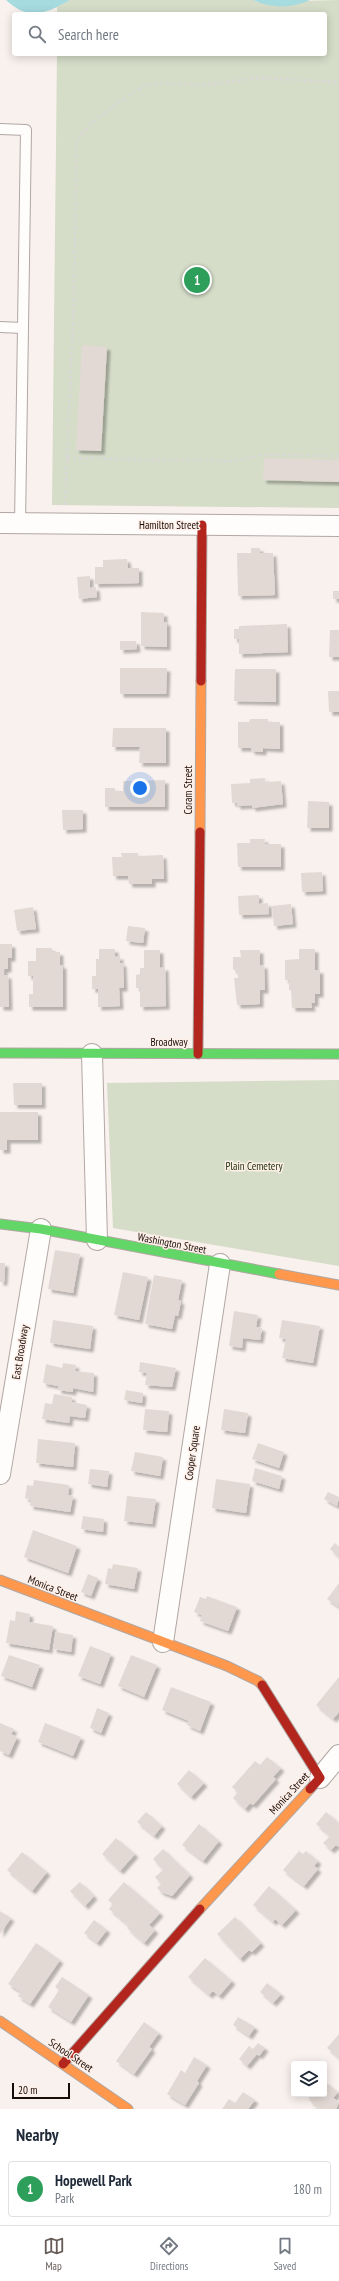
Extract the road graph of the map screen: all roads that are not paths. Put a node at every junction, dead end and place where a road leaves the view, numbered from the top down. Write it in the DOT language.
graph roads {
  1 [pos="0,129"];
  2 [pos="0,327"];
  3 [pos="23,328"];
  4 [pos="0,524"];
  5 [pos="20,524"];
  6 [pos="202,525"];
  7 [pos="339,526"];
  8 [pos="0,1053"];
  9 [pos="92,1054"];
  10 [pos="198,1054"];
  11 [pos="339,1054"];
  12 [pos="0,1224"];
  13 [pos="41,1229"];
  14 [pos="98,1240"];
  15 [pos="220,1264"];
  16 [pos="339,1285"];
  17 [pos="0,1474"];
  18 [pos="0,1580"];
  19 [pos="163,1642"];
  20 [pos="339,1755"];
  21 [pos="320,1778"];
  22 [pos="0,2021"];
  23 [pos="63,2064"];
  24 [pos="123,2108"];
  1 -- 3 [label="lane"];
  2 -- 3 [label="lane"];
  3 -- 5 [label="lane"];
  4 -- 5 [label="street, Hamilton Street"];
  5 -- 6 [label="street, Hamilton Street"];
  6 -- 7 [label="street, Hamilton Street"];
  6 -- 10 [label="street, Coram Street"];
  8 -- 9 [label="street, Broadway"];
  9 -- 10 [label="street, Broadway"];
  9 -- 14 [label="street"];
  10 -- 11 [label="street, Broadway"];
  12 -- 13 [label="street, Washington Street"];
  13 -- 14 [label="street, Washington Street"];
  13 -- 17 [label="street, East Broadway"];
  14 -- 15 [label="street, Washington Street"];
  15 -- 16 [label="street, Washington Street"];
  15 -- 19 [label="street, Cooper Square"];
  18 -- 19 [label="street, Monica Street"];
  19 -- 21 [label="street, Monica Street"];
  20 -- 21 [label="street"];
  21 -- 23 [label="street, Monica Street"];
  22 -- 23 [label="street, School Street"];
  23 -- 24 [label="street, School Street"];
}
